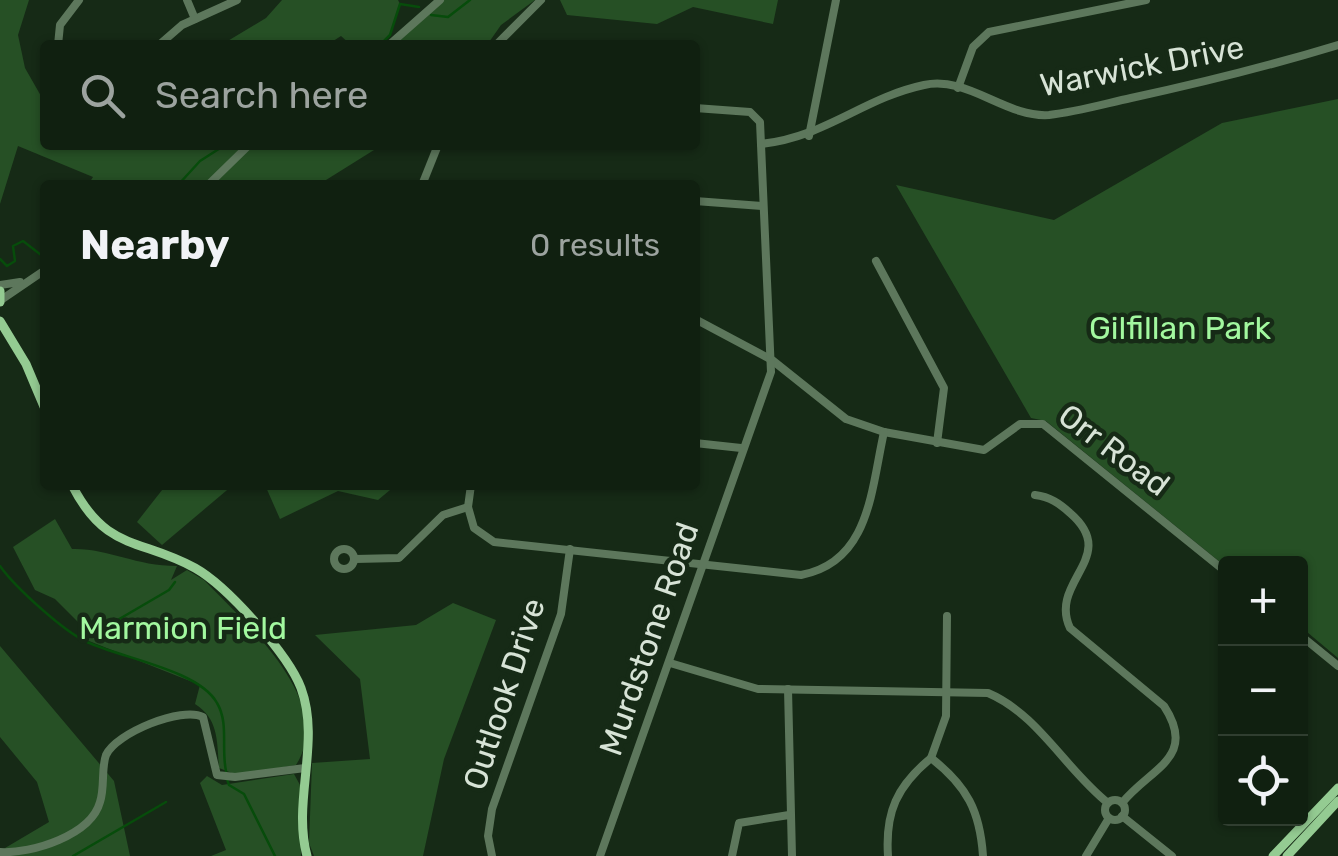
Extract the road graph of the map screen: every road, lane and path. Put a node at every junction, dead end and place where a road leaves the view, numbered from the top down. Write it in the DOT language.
graph roads {
  1 [pos="79,0"];
  2 [pos="187,0"];
  3 [pos="236,0"];
  4 [pos="440,0"];
  5 [pos="541,0"];
  6 [pos="836,0"];
  7 [pos="1146,0"];
  8 [pos="195,19"];
  9 [pos="58,40"];
  10 [pos="166,40"];
  11 [pos="395,40"];
  12 [pos="501,40"];
  13 [pos="1338,45"];
  14 [pos="958,88"];
  15 [pos="700,109"];
  16 [pos="809,136"];
  17 [pos="761,144"];
  18 [pos="245,150"];
  19 [pos="436,150"];
  20 [pos="213,180"];
  21 [pos="424,180"];
  22 [pos="700,201"];
  23 [pos="762,206"];
  24 [pos="876,262"];
  25 [pos="40,273"];
  26 [pos="24,281"];
  27 [pos="0,288"];
  28 [pos="0,301"];
  29 [pos="0,321"];
  30 [pos="700,322"];
  31 [pos="0,332"];
  32 [pos="13,344"];
  33 [pos="772,360"];
  34 [pos="40,399"];
  35 [pos="884,432"];
  36 [pos="937,443"];
  37 [pos="700,444"];
  38 [pos="741,448"];
  39 [pos="75,490"];
  40 [pos="470,490"];
  41 [pos="1035,495"];
  42 [pos="468,506"];
  43 [pos="570,548"];
  44 [pos="354,560"];
  45 [pos="704,564"];
  46 [pos="1218,566"];
  47 [pos="947,616"];
  48 [pos="1308,642"];
  49 [pos="670,663"];
  50 [pos="1338,666"];
  51 [pos="788,689"];
  52 [pos="948,690"];
  53 [pos="931,758"];
  54 [pos="305,768"];
  55 [pos="1338,788"];
  56 [pos="1338,801"];
  57 [pos="1108,803"];
  58 [pos="1122,803"];
  59 [pos="789,815"];
  60 [pos="1122,816"];
  61 [pos="1110,818"];
  62 [pos="0,852"];
  63 [pos="306,856"];
  64 [pos="492,856"];
  65 [pos="600,856"];
  66 [pos="732,856"];
  67 [pos="792,856"];
  68 [pos="888,856"];
  69 [pos="983,856"];
  70 [pos="1086,856"];
  71 [pos="1172,856"];
  72 [pos="1273,856"];
  73 [pos="1287,856"];
  1 -- 9 [label="street"];
  2 -- 8 [label="street"];
  3 -- 8 [label="street"];
  4 -- 11 [label="street"];
  5 -- 12 [label="street"];
  6 -- 16 [label="street"];
  7 -- 14 [label="street"];
  8 -- 10 [label="street"];
  13 -- 14 [label="street, Warwick Drive"];
  14 -- 16 [label="street, Warwick Drive"];
  15 -- 17 [label="street"];
  16 -- 17 [label="street, Warwick Drive"];
  17 -- 23 [label="street, Murdstone Road"];
  18 -- 20 [label="street"];
  19 -- 21 [label="street"];
  22 -- 23 [label="street"];
  23 -- 33 [label="street, Murdstone Road"];
  24 -- 36 [label="street"];
  25 -- 26 [label="street"];
  26 -- 27 [label="street"];
  26 -- 28 [label="street"];
  27 -- 28 [label="main road"];
  29 -- 32 [label="main road"];
  30 -- 33 [label="street, Orr Road"];
  31 -- 32 [label="main road"];
  32 -- 34 [label="main road"];
  33 -- 35 [label="street, Orr Road"];
  33 -- 38 [label="street, Murdstone Road"];
  35 -- 36 [label="street, Orr Road"];
  35 -- 45 [label="street"];
  36 -- 46 [label="street, Orr Road"];
  37 -- 38 [label="street"];
  38 -- 45 [label="street, Murdstone Road"];
  39 -- 54 [label="main road"];
  40 -- 42 [label="street"];
  41 -- 58 [label="street"];
  42 -- 43 [label="street"];
  42 -- 44 [label="street"];
  43 -- 45 [label="street"];
  43 -- 64 [label="street, Outlook Drive"];
  45 -- 49 [label="street, Murdstone Road"];
  47 -- 52 [label="street"];
  48 -- 50 [label="street"];
  49 -- 51 [label="street"];
  49 -- 65 [label="street, Murdstone Road"];
  51 -- 52 [label="street"];
  51 -- 59 [label="street"];
  52 -- 53 [label="street"];
  52 -- 57 [label="street"];
  53 -- 68 [label="street"];
  53 -- 69 [label="street"];
  54 -- 62 [label="street"];
  54 -- 63 [label="main road"];
  55 -- 72 [label="main road"];
  56 -- 73 [label="main road"];
  57 -- 58 [label="street"];
  57 -- 61 [label="street"];
  58 -- 60 [label="street"];
  59 -- 66 [label="street"];
  59 -- 67 [label="street"];
  60 -- 61 [label="street"];
  60 -- 71 [label="street"];
  61 -- 70 [label="street"];
}
